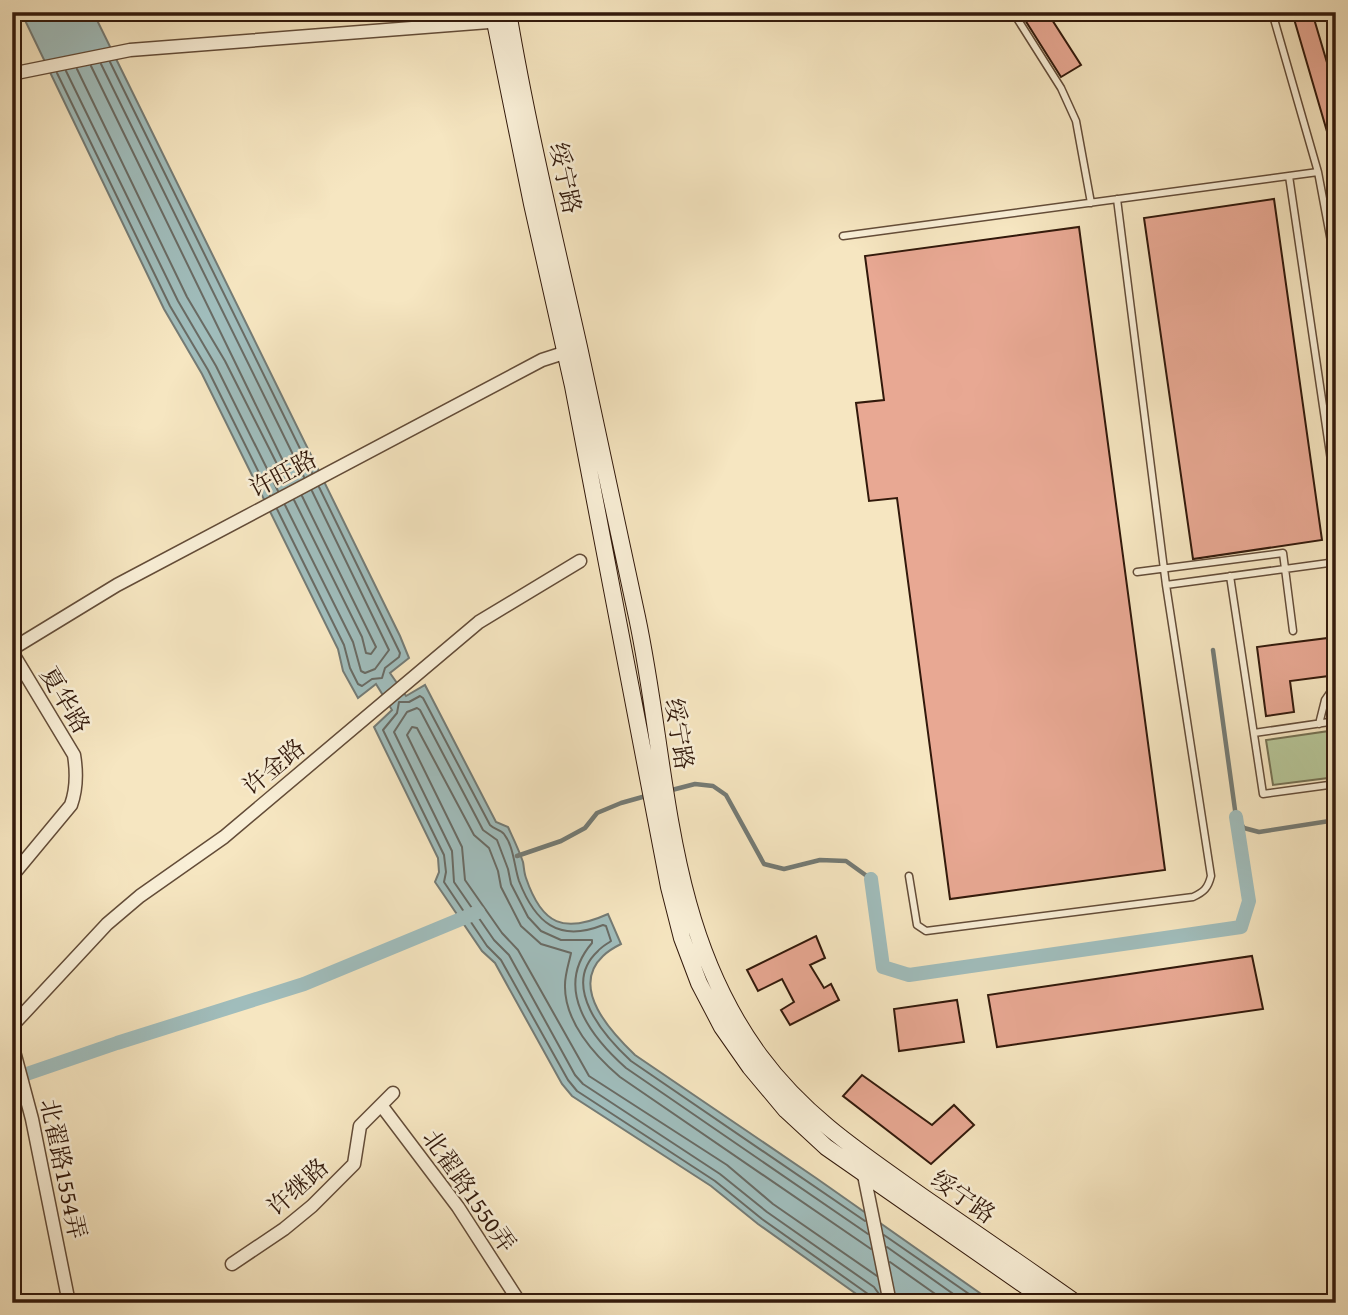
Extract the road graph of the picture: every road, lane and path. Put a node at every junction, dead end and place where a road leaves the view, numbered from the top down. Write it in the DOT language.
graph roads {
  1 [pos="1013,12"];
  2 [pos="1272,12"];
  3 [pos="501,17"];
  4 [pos="12,70"];
  5 [pos="1318,172"];
  6 [pos="1289,176"];
  7 [pos="1117,199"];
  8 [pos="1091,203"];
  9 [pos="843,236"];
  10 [pos="1336,266"];
  11 [pos="573,350"];
  12 [pos="1336,494"];
  13 [pos="580,561"];
  14 [pos="1336,562"];
  15 [pos="1164,568"];
  16 [pos="1286,569"];
  17 [pos="1136,572"];
  18 [pos="1230,576"];
  19 [pos="1166,585"];
  20 [pos="1293,632"];
  21 [pos="12,651"];
  22 [pos="1336,684"];
  23 [pos="1336,721"];
  24 [pos="1319,724"];
  25 [pos="1254,733"];
  26 [pos="1336,784"];
  27 [pos="659,795"];
  28 [pos="12,876"];
  29 [pos="908,876"];
  30 [pos="12,1026"];
  31 [pos="13,1047"];
  32 [pos="393,1093"];
  33 [pos="381,1105"];
  34 [pos="859,1153"];
  35 [pos="863,1173"];
  36 [pos="232,1264"];
  37 [pos="69,1303"];
  38 [pos="520,1303"];
  39 [pos="890,1303"];
  40 [pos="1050,1303"];
  41 [pos="1076,1303"];
  1 -- 8 [label="lane"];
  2 -- 5 [label="lane"];
  3 -- 4 [label="street"];
  3 -- 11 [label="main road, 绥宁路"];
  5 -- 6 [label="lane"];
  5 -- 10 [label="lane"];
  6 -- 7 [label="lane"];
  6 -- 12 [label="lane"];
  7 -- 8 [label="lane"];
  7 -- 15 [label="lane"];
  8 -- 9 [label="lane"];
  11 -- 21 [label="street, 许旺路"];
  11 -- 27 [label="main road, 绥宁路"];
  13 -- 30 [label="street, 许金路"];
  14 -- 16 [label="lane"];
  15 -- 16 [label="lane"];
  15 -- 17 [label="lane"];
  15 -- 19 [label="lane"];
  16 -- 18 [label="lane"];
  16 -- 20 [label="lane"];
  18 -- 19 [label="lane"];
  18 -- 25 [label="lane"];
  19 -- 29 [label="lane"];
  21 -- 28 [label="street, 夏华路"];
  22 -- 24 [label="lane"];
  23 -- 24 [label="lane"];
  24 -- 25 [label="lane"];
  25 -- 26 [label="lane"];
  27 -- 34 [label="main road, 绥宁路"];
  27 -- 35 [label="main road, 绥宁路"];
  31 -- 37 [label="street, 北翟路1554弄"];
  32 -- 33 [label="street, 许继路"];
  33 -- 36 [label="street, 许继路"];
  33 -- 38 [label="street, 北翟路1550弄"];
  34 -- 35 [label="street"];
  34 -- 41 [label="main road, 绥宁路"];
  35 -- 39 [label="street"];
  35 -- 40 [label="main road, 绥宁路"];
}
